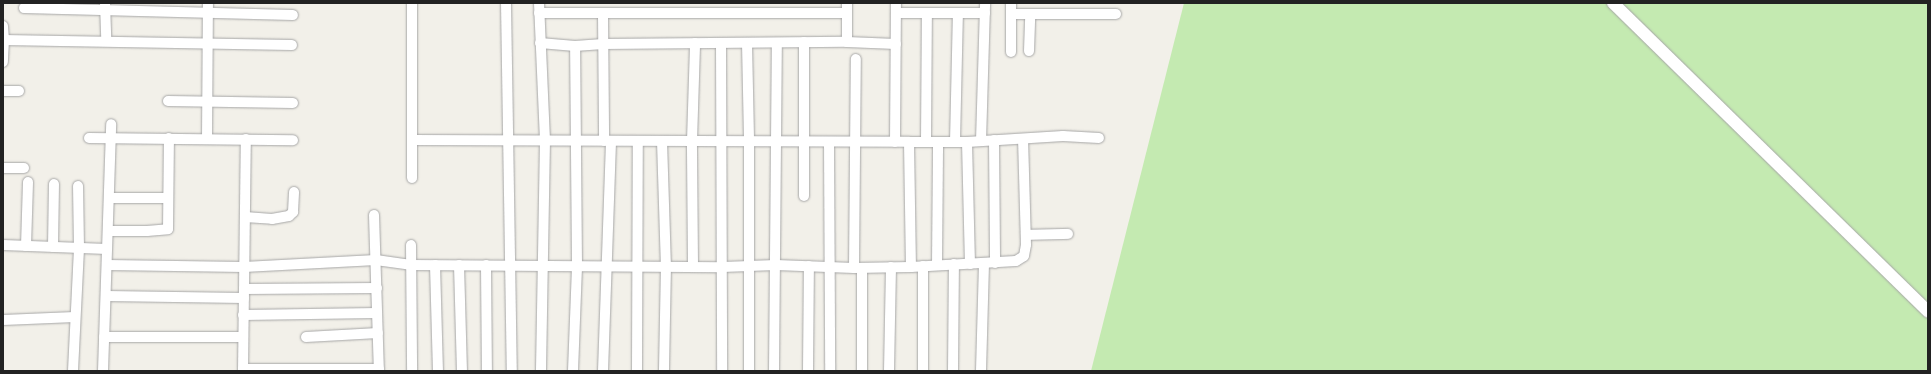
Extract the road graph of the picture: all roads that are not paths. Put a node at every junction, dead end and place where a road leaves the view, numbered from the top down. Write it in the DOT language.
graph roads {
  1 [pos="412,3"];
  2 [pos="506,3"];
  3 [pos="1011,3"];
  4 [pos="1044,3"];
  5 [pos="1613,3"];
  6 [pos="105,6"];
  7 [pos="208,7"];
  8 [pos="24,8"];
  9 [pos="539,8"];
  10 [pos="847,8"];
  11 [pos="896,8"];
  12 [pos="985,8"];
  13 [pos="927,13"];
  14 [pos="958,13"];
  15 [pos="603,14"];
  16 [pos="1011,14"];
  17 [pos="1030,14"];
  18 [pos="1043,14"];
  19 [pos="1116,14"];
  20 [pos="293,15"];
  21 [pos="3,26"];
  22 [pos="4,40"];
  23 [pos="106,41"];
  24 [pos="208,42"];
  25 [pos="804,42"];
  26 [pos="846,42"];
  27 [pos="540,43"];
  28 [pos="695,43"];
  29 [pos="721,43"];
  30 [pos="747,43"];
  31 [pos="777,43"];
  32 [pos="603,44"];
  33 [pos="896,44"];
  34 [pos="292,45"];
  35 [pos="575,46"];
  36 [pos="1028,51"];
  37 [pos="1011,52"];
  38 [pos="856,59"];
  39 [pos="3,62"];
  40 [pos="3,91"];
  41 [pos="19,91"];
  42 [pos="168,101"];
  43 [pos="207,102"];
  44 [pos="293,103"];
  45 [pos="111,124"];
  46 [pos="89,138"];
  47 [pos="110,138"];
  48 [pos="169,138"];
  49 [pos="1099,138"];
  50 [pos="207,139"];
  51 [pos="246,139"];
  52 [pos="1023,139"];
  53 [pos="293,140"];
  54 [pos="412,140"];
  55 [pos="509,140"];
  56 [pos="545,140"];
  57 [pos="576,140"];
  58 [pos="994,140"];
  59 [pos="607,141"];
  60 [pos="638,141"];
  61 [pos="662,141"];
  62 [pos="692,141"];
  63 [pos="721,141"];
  64 [pos="981,141"];
  65 [pos="749,142"];
  66 [pos="776,142"];
  67 [pos="804,142"];
  68 [pos="829,142"];
  69 [pos="854,142"];
  70 [pos="895,142"];
  71 [pos="908,142"];
  72 [pos="926,142"];
  73 [pos="938,142"];
  74 [pos="955,142"];
  75 [pos="967,142"];
  76 [pos="3,168"];
  77 [pos="24,168"];
  78 [pos="412,178"];
  79 [pos="28,182"];
  80 [pos="54,184"];
  81 [pos="78,186"];
  82 [pos="294,192"];
  83 [pos="804,196"];
  84 [pos="109,198"];
  85 [pos="168,198"];
  86 [pos="374,215"];
  87 [pos="245,217"];
  88 [pos="108,231"];
  89 [pos="1068,234"];
  90 [pos="1026,235"];
  91 [pos="411,245"];
  92 [pos="3,246"];
  93 [pos="26,246"];
  94 [pos="53,247"];
  95 [pos="79,248"];
  96 [pos="107,249"];
  97 [pos="376,260"];
  98 [pos="995,263"];
  99 [pos="435,264"];
  100 [pos="459,264"];
  101 [pos="486,264"];
  102 [pos="511,264"];
  103 [pos="937,264"];
  104 [pos="954,264"];
  105 [pos="970,264"];
  106 [pos="984,264"];
  107 [pos="106,265"];
  108 [pos="411,265"];
  109 [pos="544,265"];
  110 [pos="666,265"];
  111 [pos="693,265"];
  112 [pos="749,265"];
  113 [pos="776,265"];
  114 [pos="577,266"];
  115 [pos="606,266"];
  116 [pos="637,266"];
  117 [pos="808,266"];
  118 [pos="923,266"];
  119 [pos="244,267"];
  120 [pos="722,267"];
  121 [pos="830,267"];
  122 [pos="891,267"];
  123 [pos="911,267"];
  124 [pos="858,268"];
  125 [pos="377,288"];
  126 [pos="244,293"];
  127 [pos="106,296"];
  128 [pos="1928,311"];
  129 [pos="377,313"];
  130 [pos="244,315"];
  131 [pos="75,317"];
  132 [pos="3,320"];
  133 [pos="378,334"];
  134 [pos="104,337"];
  135 [pos="243,337"];
  136 [pos="306,337"];
  137 [pos="243,370"];
  138 [pos="379,370"];
  139 [pos="73,371"];
  140 [pos="103,371"];
  141 [pos="412,371"];
  142 [pos="438,371"];
  143 [pos="462,371"];
  144 [pos="487,371"];
  145 [pos="512,371"];
  146 [pos="541,371"];
  147 [pos="573,371"];
  148 [pos="603,371"];
  149 [pos="637,371"];
  150 [pos="664,371"];
  151 [pos="722,371"];
  152 [pos="748,371"];
  153 [pos="774,371"];
  154 [pos="808,371"];
  155 [pos="830,371"];
  156 [pos="862,371"];
  157 [pos="889,371"];
  158 [pos="923,371"];
  159 [pos="953,371"];
  160 [pos="981,371"];
  1 -- 54 [label="street"];
  2 -- 55 [label="street"];
  3 -- 16 [label="street"];
  4 -- 18 [label="street"];
  5 -- 128 [label="street"];
  6 -- 7 [label="street"];
  6 -- 8 [label="street"];
  6 -- 23 [label="street"];
  7 -- 20 [label="street"];
  7 -- 24 [label="street"];
  9 -- 15 [label="street"];
  9 -- 27 [label="street"];
  10 -- 15 [label="street"];
  10 -- 26 [label="street"];
  11 -- 13 [label="street"];
  11 -- 33 [label="street"];
  12 -- 14 [label="street"];
  12 -- 64 [label="street"];
  13 -- 14 [label="street"];
  13 -- 72 [label="street"];
  14 -- 74 [label="street"];
  15 -- 32 [label="street"];
  16 -- 17 [label="street"];
  16 -- 37 [label="street"];
  17 -- 18 [label="street"];
  17 -- 36 [label="street"];
  18 -- 19 [label="street"];
  21 -- 22 [label="street"];
  22 -- 23 [label="street"];
  22 -- 39 [label="street"];
  23 -- 24 [label="street"];
  24 -- 34 [label="street"];
  24 -- 43 [label="street"];
  25 -- 26 [label="street"];
  25 -- 31 [label="street"];
  25 -- 67 [label="street"];
  26 -- 33 [label="street"];
  27 -- 35 [label="street"];
  27 -- 56 [label="street"];
  28 -- 29 [label="street"];
  28 -- 32 [label="street"];
  28 -- 62 [label="street"];
  29 -- 30 [label="street"];
  29 -- 63 [label="street"];
  30 -- 31 [label="street"];
  30 -- 65 [label="street"];
  31 -- 66 [label="street"];
  32 -- 35 [label="street"];
  32 -- 59 [label="street"];
  33 -- 70 [label="street"];
  35 -- 57 [label="street"];
  38 -- 69 [label="street"];
  40 -- 41 [label="street"];
  42 -- 43 [label="street"];
  43 -- 44 [label="street"];
  43 -- 50 [label="street"];
  45 -- 47 [label="street"];
  46 -- 47 [label="street"];
  47 -- 48 [label="street"];
  47 -- 84 [label="street"];
  48 -- 50 [label="street"];
  48 -- 85 [label="street"];
  49 -- 52 [label="street"];
  50 -- 51 [label="street"];
  51 -- 53 [label="street"];
  51 -- 87 [label="street"];
  52 -- 58 [label="street"];
  52 -- 90 [label="street"];
  54 -- 55 [label="street"];
  54 -- 78 [label="street"];
  55 -- 56 [label="street"];
  55 -- 102 [label="street"];
  56 -- 57 [label="street"];
  56 -- 109 [label="street"];
  57 -- 59 [label="street"];
  57 -- 114 [label="street"];
  58 -- 64 [label="street"];
  58 -- 98 [label="street"];
  59 -- 60 [label="street"];
  59 -- 115 [label="street"];
  60 -- 61 [label="street"];
  60 -- 116 [label="street"];
  61 -- 62 [label="street"];
  61 -- 110 [label="street"];
  62 -- 63 [label="street"];
  62 -- 111 [label="street"];
  63 -- 65 [label="street"];
  63 -- 120 [label="street"];
  64 -- 75 [label="street"];
  65 -- 66 [label="street"];
  65 -- 112 [label="street"];
  66 -- 67 [label="street"];
  66 -- 113 [label="street"];
  67 -- 68 [label="street"];
  67 -- 83 [label="street"];
  68 -- 69 [label="street"];
  68 -- 121 [label="street"];
  69 -- 70 [label="street"];
  69 -- 124 [label="street"];
  70 -- 71 [label="street"];
  71 -- 72 [label="street"];
  71 -- 123 [label="street"];
  72 -- 73 [label="street"];
  73 -- 74 [label="street"];
  73 -- 103 [label="street"];
  74 -- 75 [label="street"];
  75 -- 105 [label="street"];
  76 -- 77 [label="street"];
  79 -- 93 [label="street"];
  80 -- 94 [label="street"];
  81 -- 95 [label="street"];
  82 -- 87 [label="street"];
  84 -- 85 [label="street"];
  84 -- 88 [label="street"];
  85 -- 88 [label="street"];
  86 -- 97 [label="street"];
  87 -- 119 [label="street"];
  88 -- 96 [label="street"];
  89 -- 90 [label="street"];
  90 -- 98 [label="street"];
  91 -- 108 [label="street"];
  92 -- 93 [label="street"];
  93 -- 94 [label="street"];
  94 -- 95 [label="street"];
  95 -- 96 [label="street"];
  95 -- 131 [label="street"];
  96 -- 107 [label="street"];
  97 -- 108 [label="street"];
  97 -- 119 [label="street"];
  97 -- 125 [label="street"];
  98 -- 106 [label="street"];
  99 -- 100 [label="street"];
  99 -- 108 [label="street"];
  99 -- 142 [label="street"];
  100 -- 101 [label="street"];
  100 -- 143 [label="street"];
  101 -- 102 [label="street"];
  101 -- 144 [label="street"];
  102 -- 109 [label="street"];
  102 -- 145 [label="street"];
  103 -- 104 [label="street"];
  103 -- 118 [label="street"];
  104 -- 105 [label="street"];
  104 -- 159 [label="street"];
  105 -- 106 [label="street"];
  106 -- 160 [label="street"];
  107 -- 119 [label="street"];
  107 -- 127 [label="street"];
  108 -- 141 [label="street"];
  109 -- 114 [label="street"];
  109 -- 146 [label="street"];
  110 -- 111 [label="street"];
  110 -- 116 [label="street"];
  110 -- 150 [label="street"];
  111 -- 120 [label="street"];
  112 -- 113 [label="street"];
  112 -- 120 [label="street"];
  112 -- 152 [label="street"];
  113 -- 117 [label="street"];
  113 -- 153 [label="street"];
  114 -- 115 [label="street"];
  114 -- 147 [label="street"];
  115 -- 116 [label="street"];
  115 -- 148 [label="street"];
  116 -- 149 [label="street"];
  117 -- 121 [label="street"];
  117 -- 154 [label="street"];
  118 -- 123 [label="street"];
  118 -- 158 [label="street"];
  119 -- 126 [label="street"];
  120 -- 151 [label="street"];
  121 -- 124 [label="street"];
  121 -- 155 [label="street"];
  122 -- 123 [label="street"];
  122 -- 124 [label="street"];
  122 -- 157 [label="street"];
  124 -- 156 [label="street"];
  125 -- 126 [label="street"];
  125 -- 129 [label="street"];
  126 -- 127 [label="street"];
  126 -- 130 [label="street"];
  127 -- 134 [label="street"];
  129 -- 130 [label="street"];
  129 -- 133 [label="street"];
  130 -- 135 [label="street"];
  131 -- 132 [label="street"];
  131 -- 139 [label="street"];
  133 -- 136 [label="street"];
  133 -- 138 [label="street"];
  134 -- 135 [label="street"];
  134 -- 140 [label="street"];
  135 -- 137 [label="street"];
  137 -- 138 [label="street"];
}
